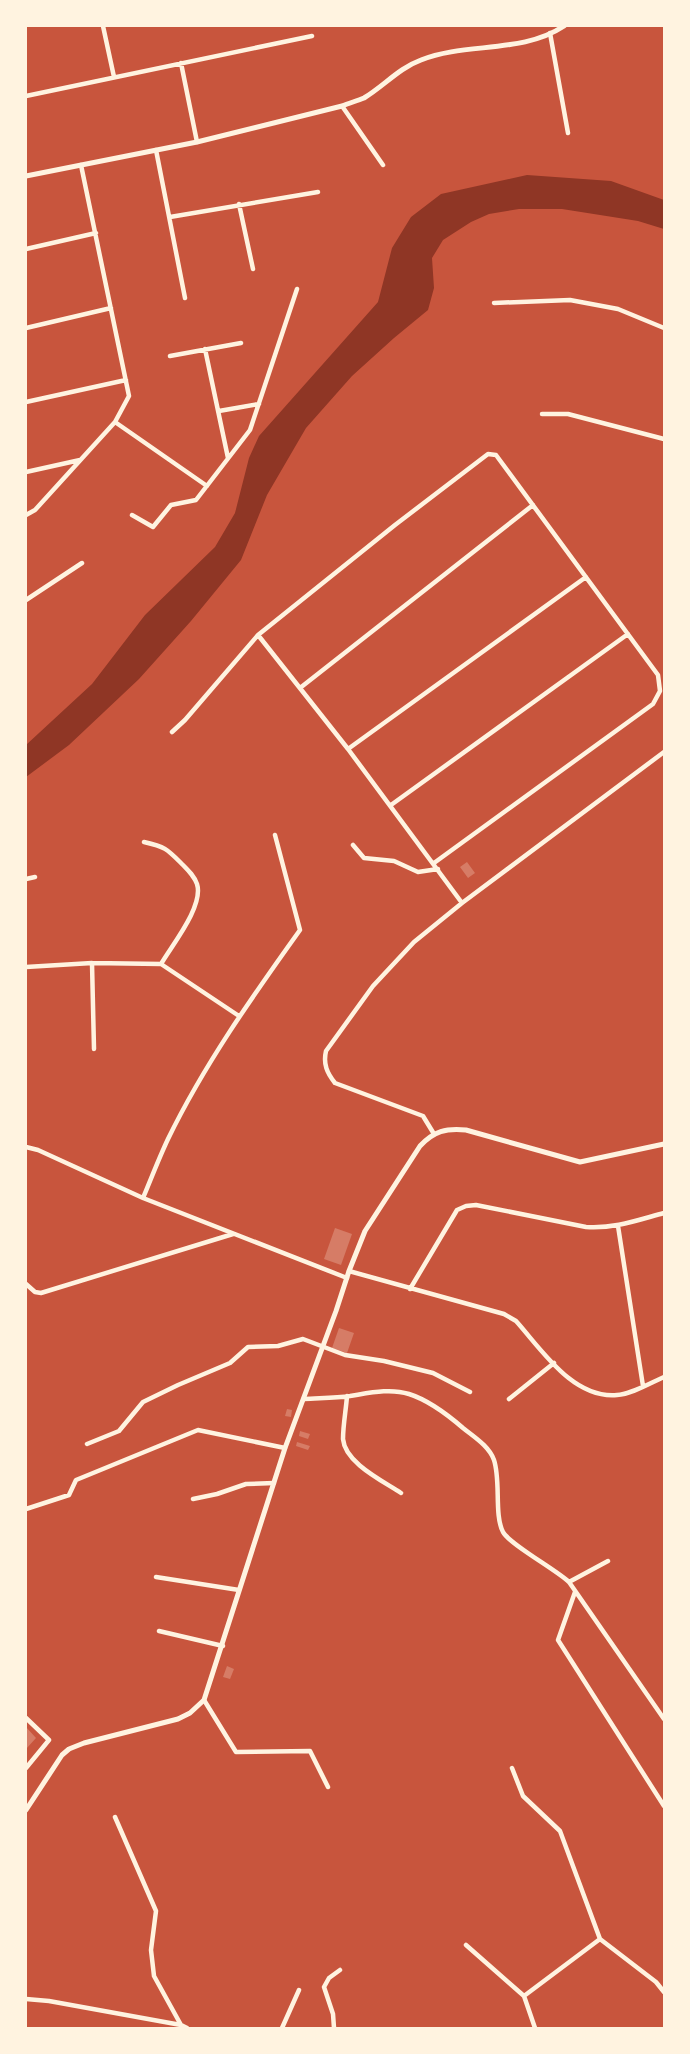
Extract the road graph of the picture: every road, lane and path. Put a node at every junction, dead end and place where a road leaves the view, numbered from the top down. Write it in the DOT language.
graph roads {
  1 [pos="103,26"];
  2 [pos="564,26"];
  3 [pos="550,33"];
  4 [pos="312,36"];
  5 [pos="181,63"];
  6 [pos="114,77"];
  7 [pos="26,96"];
  8 [pos="342,106"];
  9 [pos="568,133"];
  10 [pos="197,142"];
  11 [pos="156,150"];
  12 [pos="81,165"];
  13 [pos="383,165"];
  14 [pos="26,176"];
  15 [pos="318,192"];
  16 [pos="239,204"];
  17 [pos="170,217"];
  18 [pos="96,233"];
  19 [pos="26,249"];
  20 [pos="253,269"];
  21 [pos="297,290"];
  22 [pos="185,298"];
  23 [pos="494,303"];
  24 [pos="111,308"];
  25 [pos="26,328"];
  26 [pos="664,328"];
  27 [pos="241,343"];
  28 [pos="205,350"];
  29 [pos="170,356"];
  30 [pos="126,380"];
  31 [pos="26,402"];
  32 [pos="259,404"];
  33 [pos="219,411"];
  34 [pos="542,414"];
  35 [pos="115,422"];
  36 [pos="664,439"];
  37 [pos="228,458"];
  38 [pos="80,460"];
  39 [pos="26,472"];
  40 [pos="207,486"];
  41 [pos="533,505"];
  42 [pos="26,515"];
  43 [pos="132,515"];
  44 [pos="81,563"];
  45 [pos="586,577"];
  46 [pos="26,600"];
  47 [pos="628,633"];
  48 [pos="258,635"];
  49 [pos="300,688"];
  50 [pos="172,732"];
  51 [pos="348,749"];
  52 [pos="664,752"];
  53 [pos="391,805"];
  54 [pos="275,835"];
  55 [pos="144,842"];
  56 [pos="353,845"];
  57 [pos="434,863"];
  58 [pos="438,869"];
  59 [pos="36,877"];
  60 [pos="26,879"];
  61 [pos="462,903"];
  62 [pos="92,963"];
  63 [pos="161,964"];
  64 [pos="26,967"];
  65 [pos="239,1016"];
  66 [pos="94,1050"];
  67 [pos="434,1134"];
  68 [pos="664,1144"];
  69 [pos="26,1147"];
  70 [pos="143,1198"];
  71 [pos="664,1213"];
  72 [pos="618,1226"];
  73 [pos="233,1234"];
  74 [pos="349,1271"];
  75 [pos="346,1278"];
  76 [pos="26,1284"];
  77 [pos="410,1289"];
  78 [pos="322,1347"];
  79 [pos="554,1363"];
  80 [pos="664,1377"];
  81 [pos="643,1386"];
  82 [pos="470,1392"];
  83 [pos="347,1396"];
  84 [pos="304,1399"];
  85 [pos="509,1399"];
  86 [pos="87,1444"];
  87 [pos="285,1448"];
  88 [pos="274,1483"];
  89 [pos="401,1493"];
  90 [pos="194,1499"];
  91 [pos="26,1509"];
  92 [pos="608,1561"];
  93 [pos="156,1577"];
  94 [pos="569,1582"];
  95 [pos="239,1590"];
  96 [pos="575,1592"];
  97 [pos="159,1631"];
  98 [pos="223,1646"];
  99 [pos="204,1700"];
  100 [pos="26,1718"];
  101 [pos="664,1719"];
  102 [pos="26,1768"];
  103 [pos="512,1768"];
  104 [pos="328,1787"];
  105 [pos="664,1806"];
  106 [pos="26,1810"];
  107 [pos="115,1817"];
  108 [pos="600,1940"];
  109 [pos="466,1945"];
  110 [pos="340,1970"];
  111 [pos="299,1990"];
  112 [pos="664,1992"];
  113 [pos="524,1996"];
  114 [pos="26,2000"];
  115 [pos="184,2027"];
  116 [pos="282,2028"];
  117 [pos="334,2028"];
  118 [pos="536,2028"];
  1 -- 6 [label="street"];
  2 -- 3 [label="street"];
  3 -- 8 [label="street"];
  3 -- 9 [label="street"];
  4 -- 5 [label="street"];
  5 -- 6 [label="street"];
  5 -- 10 [label="street"];
  6 -- 7 [label="street"];
  8 -- 10 [label="street"];
  8 -- 13 [label="street"];
  10 -- 11 [label="street"];
  11 -- 12 [label="street"];
  11 -- 17 [label="street"];
  12 -- 14 [label="street"];
  12 -- 18 [label="street"];
  15 -- 16 [label="street"];
  16 -- 17 [label="street"];
  16 -- 20 [label="street"];
  17 -- 22 [label="street"];
  18 -- 19 [label="street"];
  18 -- 24 [label="street"];
  21 -- 32 [label="street"];
  23 -- 26 [label="street"];
  24 -- 25 [label="street"];
  24 -- 30 [label="street"];
  27 -- 28 [label="street"];
  28 -- 29 [label="street"];
  28 -- 33 [label="street"];
  30 -- 31 [label="street"];
  30 -- 35 [label="street"];
  32 -- 33 [label="street"];
  32 -- 37 [label="street"];
  33 -- 37 [label="street"];
  34 -- 36 [label="street"];
  35 -- 38 [label="street"];
  35 -- 40 [label="street"];
  37 -- 40 [label="street"];
  38 -- 39 [label="street"];
  38 -- 42 [label="street"];
  40 -- 43 [label="street"];
  41 -- 45 [label="street"];
  41 -- 48 [label="street"];
  41 -- 49 [label="street"];
  44 -- 46 [label="street"];
  45 -- 47 [label="street"];
  45 -- 51 [label="street"];
  47 -- 53 [label="street"];
  47 -- 57 [label="street"];
  48 -- 49 [label="street"];
  48 -- 50 [label="street"];
  49 -- 51 [label="street"];
  51 -- 53 [label="street"];
  52 -- 61 [label="street"];
  53 -- 57 [label="street"];
  54 -- 65 [label="street"];
  55 -- 63 [label="street"];
  56 -- 58 [label="street"];
  57 -- 58 [label="street"];
  58 -- 61 [label="street"];
  59 -- 60 [label="street"];
  61 -- 67 [label="street"];
  62 -- 63 [label="street"];
  62 -- 64 [label="street"];
  62 -- 66 [label="street"];
  63 -- 65 [label="street"];
  65 -- 70 [label="street"];
  67 -- 68 [label="street"];
  67 -- 74 [label="street"];
  69 -- 70 [label="street"];
  70 -- 73 [label="street"];
  71 -- 72 [label="street"];
  72 -- 77 [label="street"];
  72 -- 81 [label="street"];
  73 -- 75 [label="street"];
  73 -- 76 [label="street"];
  74 -- 75 [label="street"];
  74 -- 77 [label="street"];
  75 -- 78 [label="street"];
  77 -- 79 [label="street"];
  78 -- 82 [label="street"];
  78 -- 84 [label="street"];
  78 -- 86 [label="street"];
  79 -- 81 [label="street"];
  79 -- 85 [label="street"];
  80 -- 81 [label="street"];
  83 -- 84 [label="street"];
  83 -- 89 [label="street"];
  83 -- 94 [label="street"];
  84 -- 87 [label="street"];
  87 -- 88 [label="street"];
  87 -- 91 [label="street"];
  88 -- 90 [label="street"];
  88 -- 95 [label="street"];
  92 -- 94 [label="street"];
  93 -- 95 [label="street"];
  94 -- 96 [label="street"];
  95 -- 98 [label="street"];
  96 -- 101 [label="street"];
  96 -- 105 [label="street"];
  97 -- 98 [label="street"];
  98 -- 99 [label="street"];
  99 -- 104 [label="street"];
  99 -- 106 [label="street"];
  100 -- 102 [label="street"];
  103 -- 108 [label="street"];
  107 -- 115 [label="street"];
  108 -- 112 [label="street"];
  108 -- 113 [label="street"];
  109 -- 113 [label="street"];
  110 -- 117 [label="street"];
  111 -- 116 [label="street"];
  113 -- 118 [label="street"];
  114 -- 115 [label="street"];
}
